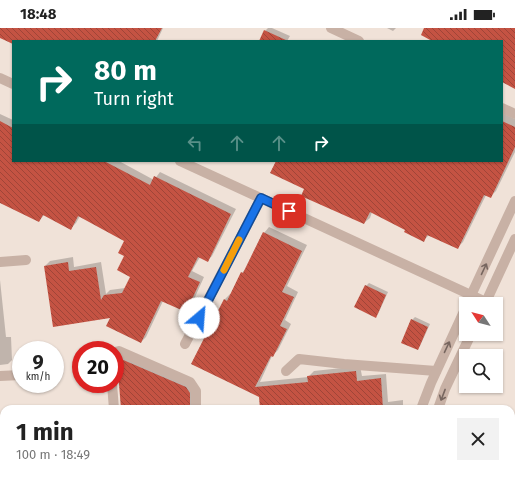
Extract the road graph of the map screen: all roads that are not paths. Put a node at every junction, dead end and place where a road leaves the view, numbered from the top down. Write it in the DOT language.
graph roads {
  1 [pos="331,28"];
  2 [pos="357,40"];
  3 [pos="0,78"];
  4 [pos="12,84"];
  5 [pos="503,108"];
  6 [pos="515,114"];
  7 [pos="182,162"];
  8 [pos="261,198"];
  9 [pos="515,201"];
  10 [pos="515,239"];
  11 [pos="26,260"];
  12 [pos="0,262"];
  13 [pos="459,297"];
  14 [pos="470,297"];
  15 [pos="488,297"];
  16 [pos="459,321"];
  17 [pos="468,341"];
  18 [pos="185,344"];
  19 [pos="124,353"];
  20 [pos="286,371"];
  21 [pos="436,371"];
  22 [pos="12,375"];
  23 [pos="0,376"];
  24 [pos="113,393"];
  25 [pos="114,405"];
  26 [pos="196,405"];
  27 [pos="423,405"];
  28 [pos="439,405"];
  1 -- 2 [label="street"];
  3 -- 4 [label="street"];
  5 -- 6 [label="street"];
  7 -- 8 [label="street"];
  8 -- 13 [label="street"];
  8 -- 18 [label="street"];
  14 -- 9 [label="street, one-way"];
  10 -- 15 [label="street"];
  11 -- 12 [label="street"];
  21 -- 16 [label="street, one-way"];
  17 -- 28 [label="street, one-way"];
  19 -- 26 [label="street"];
  20 -- 21 [label="street"];
  21 -- 27 [label="street"];
  22 -- 23 [label="street"];
  24 -- 25 [label="street"];
}
